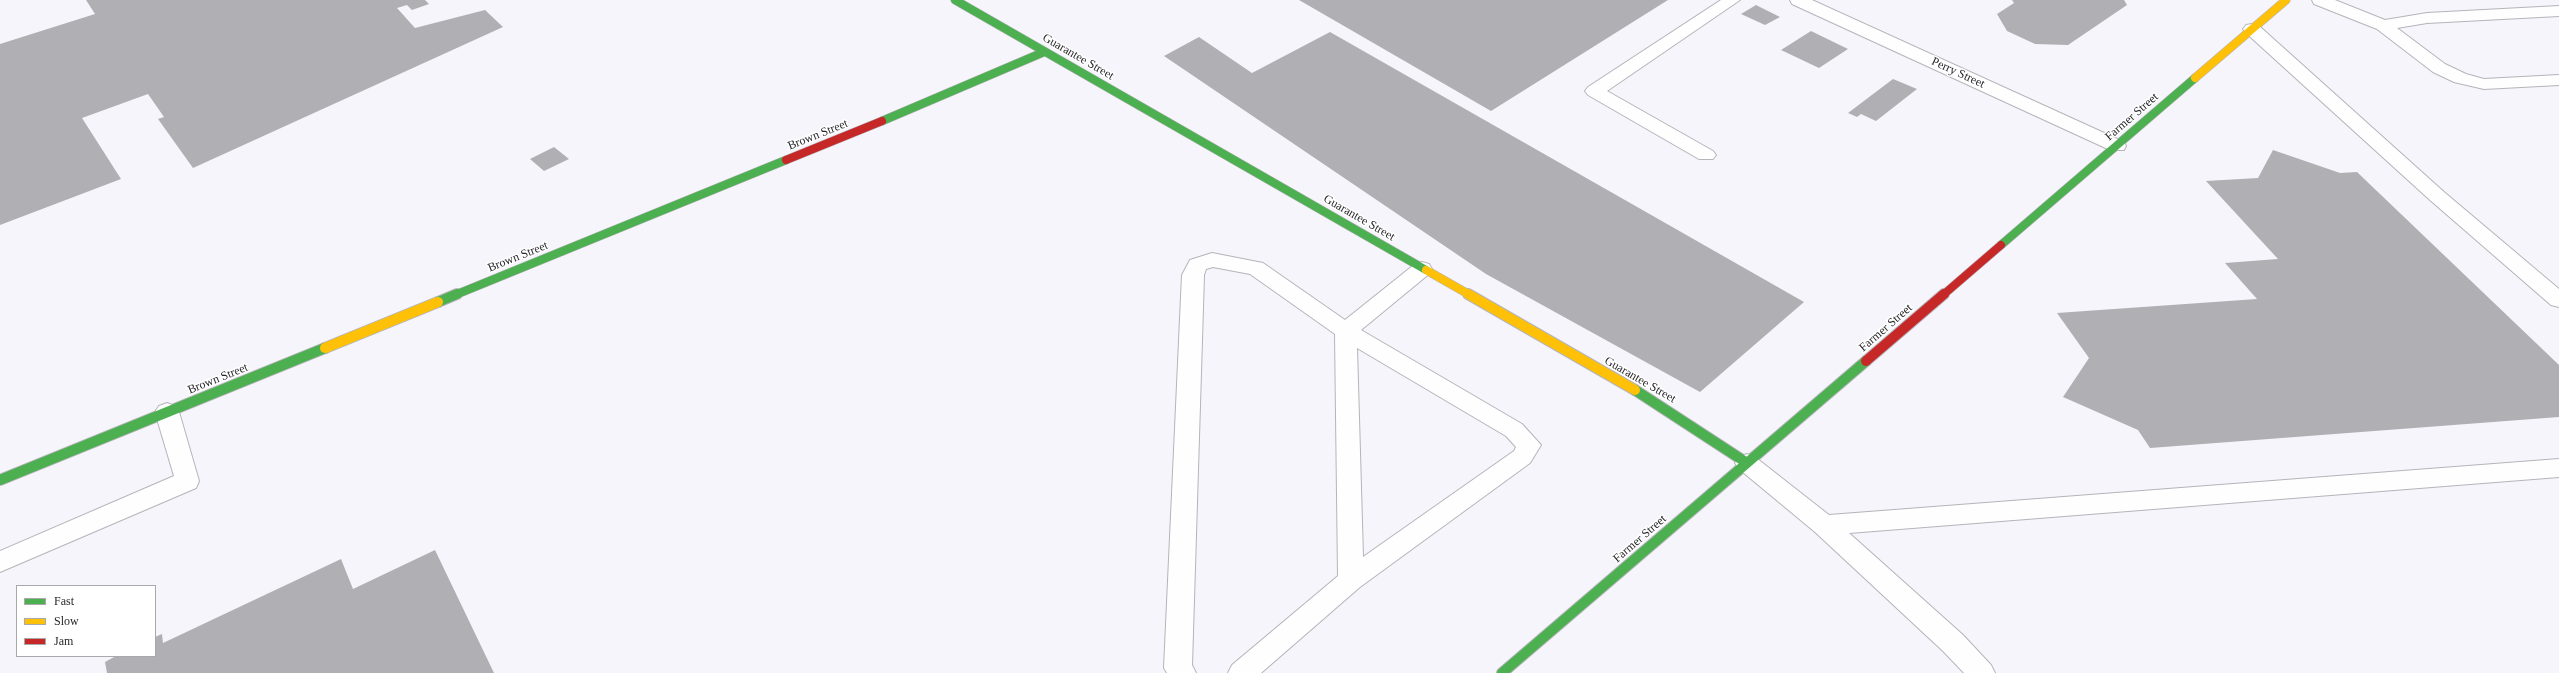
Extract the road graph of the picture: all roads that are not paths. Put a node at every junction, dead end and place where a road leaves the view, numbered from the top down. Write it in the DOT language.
graph roads {
  1 [pos="955,0"];
  2 [pos="1732,0"];
  3 [pos="1798,0"];
  4 [pos="2286,0"];
  5 [pos="2320,0"];
  6 [pos="2559,11"];
  7 [pos="2382,25"];
  8 [pos="2252,29"];
  9 [pos="1044,52"];
  10 [pos="2559,80"];
  11 [pos="2117,146"];
  12 [pos="1706,155"];
  13 [pos="1422,269"];
  14 [pos="2559,300"];
  15 [pos="1346,331"];
  16 [pos="167,412"];
  17 [pos="1747,463"];
  18 [pos="2559,468"];
  19 [pos="0,480"];
  20 [pos="1824,524"];
  21 [pos="0,562"];
  22 [pos="1351,580"];
  23 [pos="1182,673"];
  24 [pos="1242,673"];
  25 [pos="1502,673"];
  26 [pos="1981,673"];
  1 -- 9 [label="street, Guarantee Street"];
  2 -- 12 [label="street"];
  3 -- 11 [label="street, Perry Street"];
  4 -- 8 [label="street, Farmer Street"];
  5 -- 7 [label="street"];
  6 -- 7 [label="street"];
  7 -- 10 [label="street"];
  8 -- 11 [label="street, Farmer Street"];
  8 -- 14 [label="street"];
  9 -- 13 [label="street, Guarantee Street"];
  9 -- 16 [label="street, Brown Street"];
  11 -- 17 [label="street, Farmer Street"];
  13 -- 15 [label="street"];
  13 -- 17 [label="street, Guarantee Street"];
  15 -- 22 [label="street"];
  15 -- 22 [label="street"];
  15 -- 23 [label="street"];
  16 -- 19 [label="street, Brown Street"];
  16 -- 21 [label="street"];
  17 -- 20 [label="street"];
  17 -- 25 [label="street, Farmer Street"];
  18 -- 20 [label="street"];
  20 -- 26 [label="street"];
  22 -- 24 [label="street"];
}
